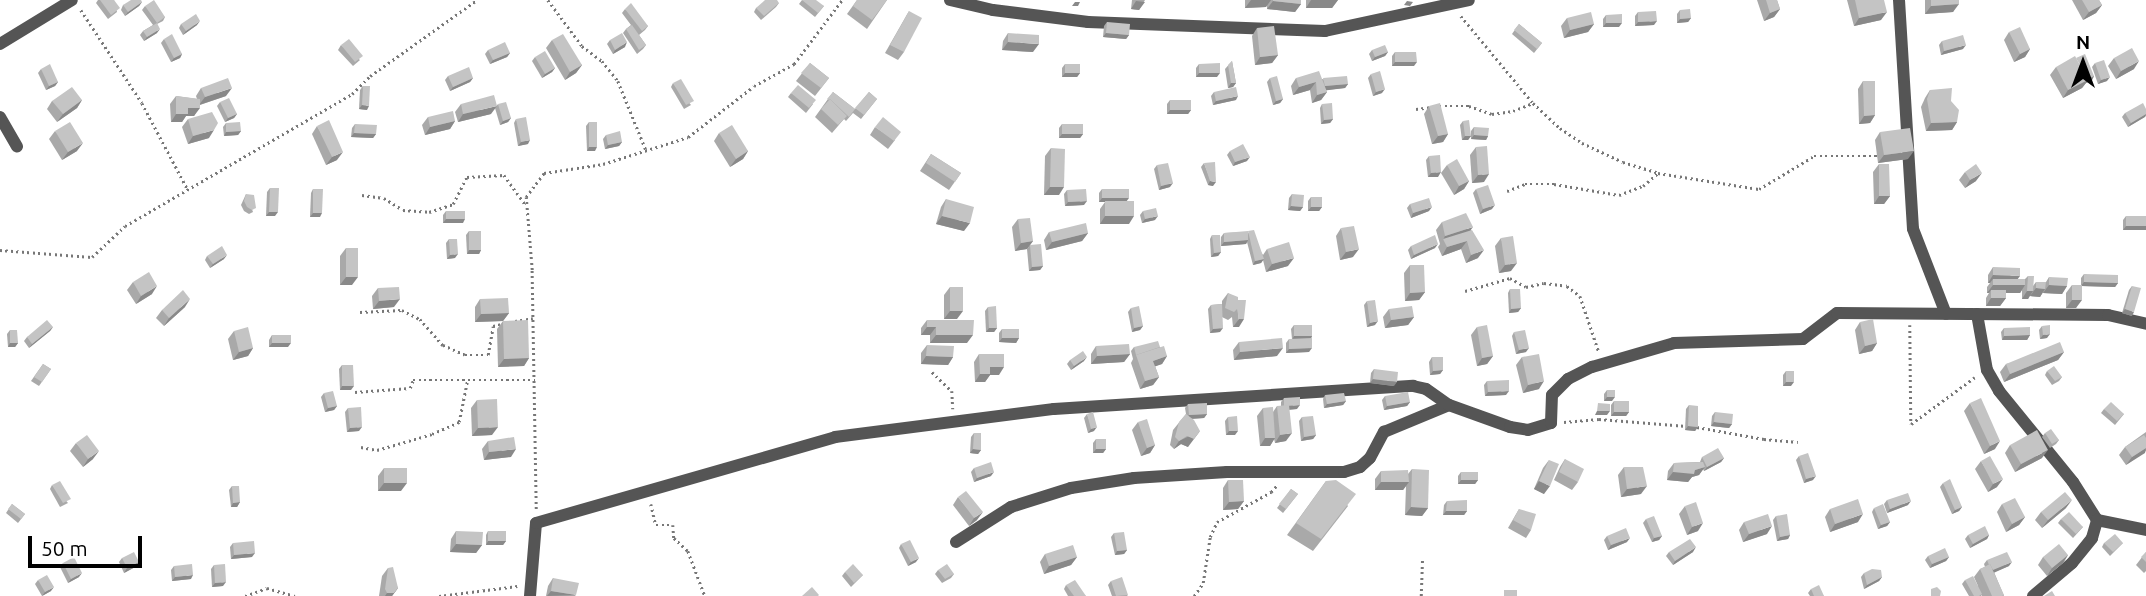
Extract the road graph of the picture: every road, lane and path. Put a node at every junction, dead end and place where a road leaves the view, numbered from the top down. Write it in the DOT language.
graph roads {
  1 [pos="477,0"];
  2 [pos="548,0"];
  3 [pos="842,0"];
  4 [pos="950,0"];
  5 [pos="1469,0"];
  6 [pos="1899,0"];
  7 [pos="1450,2"];
  8 [pos="76,4"];
  9 [pos="0,44"];
  10 [pos="1534,103"];
  11 [pos="1416,109"];
  12 [pos="0,117"];
  13 [pos="17,146"];
  14 [pos="646,150"];
  15 [pos="1883,156"];
  16 [pos="1658,173"];
  17 [pos="187,190"];
  18 [pos="1507,191"];
  19 [pos="362,195"];
  20 [pos="526,206"];
  21 [pos="0,250"];
  22 [pos="1465,291"];
  23 [pos="360,312"];
  24 [pos="1911,314"];
  25 [pos="1946,314"];
  26 [pos="1977,314"];
  27 [pos="533,317"];
  28 [pos="2146,324"];
  29 [pos="1607,363"];
  30 [pos="1987,370"];
  31 [pos="932,372"];
  32 [pos="535,380"];
  33 [pos="467,382"];
  34 [pos="355,392"];
  35 [pos="1448,405"];
  36 [pos="957,420"];
  37 [pos="1550,423"];
  38 [pos="1798,442"];
  39 [pos="361,447"];
  40 [pos="1289,472"];
  41 [pos="648,491"];
  42 [pos="2097,520"];
  43 [pos="536,523"];
  44 [pos="2146,530"];
  45 [pos="956,542"];
  46 [pos="1422,559"];
  47 [pos="530,590"];
  48 [pos="245,596"];
  49 [pos="295,596"];
  50 [pos="439,596"];
  51 [pos="705,596"];
  52 [pos="1194,596"];
  53 [pos="1421,596"];
  54 [pos="2033,596"];
  1 -- 17 [label="path"];
  2 -- 14 [label="path"];
  3 -- 14 [label="path"];
  4 -- 7 [label="street"];
  5 -- 7 [label="street"];
  6 -- 25 [label="street"];
  7 -- 10 [label="path"];
  8 -- 9 [label="street"];
  8 -- 17 [label="path"];
  10 -- 11 [label="path"];
  10 -- 16 [label="path"];
  12 -- 13 [label="street"];
  14 -- 20 [label="path"];
  15 -- 16 [label="path"];
  16 -- 18 [label="path"];
  17 -- 21 [label="path"];
  19 -- 20 [label="path"];
  20 -- 27 [label="path"];
  22 -- 29 [label="path"];
  23 -- 27 [label="path"];
  24 -- 25 [label="street"];
  24 -- 29 [label="street"];
  24 -- 30 [label="path"];
  25 -- 26 [label="street"];
  26 -- 28 [label="street"];
  26 -- 30 [label="street"];
  27 -- 32 [label="path"];
  29 -- 37 [label="street"];
  30 -- 42 [label="street"];
  31 -- 36 [label="path"];
  32 -- 33 [label="path"];
  32 -- 43 [label="path"];
  33 -- 34 [label="path"];
  33 -- 39 [label="path"];
  35 -- 36 [label="street"];
  35 -- 37 [label="street"];
  35 -- 40 [label="street"];
  36 -- 41 [label="street"];
  37 -- 38 [label="path"];
  40 -- 45 [label="street"];
  40 -- 52 [label="path"];
  41 -- 43 [label="street"];
  41 -- 51 [label="path"];
  42 -- 44 [label="street"];
  42 -- 54 [label="street"];
  43 -- 47 [label="street"];
  46 -- 53 [label="path"];
  47 -- 50 [label="path"];
  48 -- 49 [label="path"];
}
